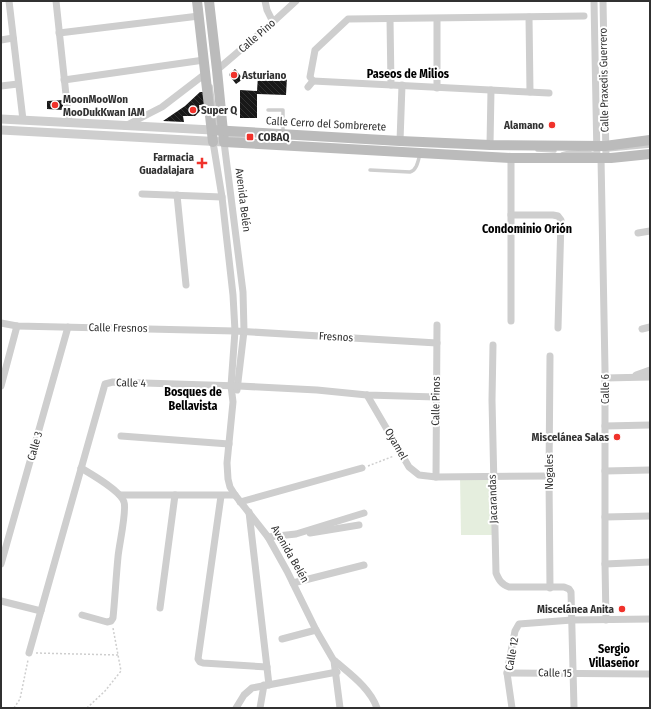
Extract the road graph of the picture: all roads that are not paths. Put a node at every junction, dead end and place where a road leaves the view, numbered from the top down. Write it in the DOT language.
graph roads {
  1 [pos="9,1"];
  2 [pos="56,1"];
  3 [pos="197,1"];
  4 [pos="201,1"];
  5 [pos="204,1"];
  6 [pos="209,1"];
  7 [pos="265,1"];
  8 [pos="296,1"];
  9 [pos="594,1"];
  10 [pos="603,1"];
  11 [pos="199,16"];
  12 [pos="584,16"];
  13 [pos="529,17"];
  14 [pos="390,18"];
  15 [pos="437,18"];
  16 [pos="273,22"];
  17 [pos="59,33"];
  18 [pos="13,38"];
  19 [pos="1,40"];
  20 [pos="204,60"];
  21 [pos="217,70"];
  22 [pos="206,74"];
  23 [pos="64,80"];
  24 [pos="18,84"];
  25 [pos="391,85"];
  26 [pos="402,85"];
  27 [pos="1,86"];
  28 [pos="437,88"];
  29 [pos="491,90"];
  30 [pos="530,92"];
  31 [pos="549,93"];
  32 [pos="268,110"];
  33 [pos="1,119"];
  34 [pos="23,120"];
  35 [pos="69,123"];
  36 [pos="125,126"];
  37 [pos="1,130"];
  38 [pos="219,135"];
  39 [pos="284,136"];
  40 [pos="257,138"];
  41 [pos="650,140"];
  42 [pos="400,141"];
  43 [pos="490,145"];
  44 [pos="650,146"];
  45 [pos="650,149"];
  46 [pos="420,153"];
  47 [pos="601,153"];
  48 [pos="650,154"];
  49 [pos="511,158"];
  50 [pos="370,170"];
  51 [pos="142,194"];
  52 [pos="177,195"];
  53 [pos="222,197"];
  54 [pos="511,215"];
  55 [pos="650,231"];
  56 [pos="638,233"];
  57 [pos="186,285"];
  58 [pos="511,321"];
  59 [pos="1,323"];
  60 [pos="437,325"];
  61 [pos="17,326"];
  62 [pos="68,327"];
  63 [pos="650,327"];
  64 [pos="558,328"];
  65 [pos="642,329"];
  66 [pos="235,331"];
  67 [pos="244,331"];
  68 [pos="437,343"];
  69 [pos="492,345"];
  70 [pos="550,356"];
  71 [pos="650,370"];
  72 [pos="628,377"];
  73 [pos="650,377"];
  74 [pos="605,378"];
  75 [pos="1,386"];
  76 [pos="235,386"];
  77 [pos="367,395"];
  78 [pos="436,397"];
  79 [pos="650,425"];
  80 [pos="605,426"];
  81 [pos="121,436"];
  82 [pos="228,444"];
  83 [pos="81,468"];
  84 [pos="362,468"];
  85 [pos="650,470"];
  86 [pos="605,471"];
  87 [pos="549,476"];
  88 [pos="436,477"];
  89 [pos="493,477"];
  90 [pos="175,495"];
  91 [pos="120,496"];
  92 [pos="221,496"];
  93 [pos="235,496"];
  94 [pos="240,502"];
  95 [pos="249,512"];
  96 [pos="364,513"];
  97 [pos="650,516"];
  98 [pos="605,517"];
  99 [pos="358,525"];
  100 [pos="296,534"];
  101 [pos="268,537"];
  102 [pos="650,562"];
  103 [pos="1,564"];
  104 [pos="605,564"];
  105 [pos="364,565"];
  106 [pos="293,583"];
  107 [pos="550,588"];
  108 [pos="1,602"];
  109 [pos="160,608"];
  110 [pos="41,611"];
  111 [pos="82,615"];
  112 [pos="650,619"];
  113 [pos="572,620"];
  114 [pos="606,620"];
  115 [pos="316,630"];
  116 [pos="282,639"];
  117 [pos="29,653"];
  118 [pos="334,661"];
  119 [pos="267,667"];
  120 [pos="337,672"];
  121 [pos="507,673"];
  122 [pos="573,673"];
  123 [pos="650,674"];
  124 [pos="266,685"];
  125 [pos="236,708"];
  126 [pos="260,708"];
  127 [pos="340,708"];
  128 [pos="377,708"];
  129 [pos="512,708"];
  130 [pos="574,708"];
  1 -- 18 [label="street"];
  2 -- 17 [label="street"];
  3 -- 11 [label="main road, Avenida Belén"];
  4 -- 38 [label="lane"];
  5 -- 38 [label="lane"];
  6 -- 21 [label="main road, Avenida Belén"];
  7 -- 16 [label="street"];
  8 -- 16 [label="street, Calle Pino"];
  9 -- 47 [label="street, Calle Praxedis Guerrero"];
  10 -- 47 [label="street, Calle Praxedis Guerrero"];
  11 -- 17 [label="street"];
  11 -- 20 [label="main road, Avenida Belén"];
  12 -- 13 [label="street"];
  13 -- 15 [label="street"];
  13 -- 30 [label="street"];
  14 -- 15 [label="street"];
  14 -- 25 [label="street"];
  14 -- 25 [label="street"];
  15 -- 28 [label="street"];
  16 -- 21 [label="street, Calle Pino"];
  17 -- 23 [label="street"];
  18 -- 19 [label="street"];
  18 -- 24 [label="street"];
  20 -- 22 [label="main road, Avenida Belén"];
  20 -- 23 [label="street"];
  21 -- 38 [label="main road, Avenida Belén"];
  22 -- 36 [label="street"];
  22 -- 38 [label="main road, Avenida Belén"];
  23 -- 35 [label="street"];
  24 -- 27 [label="street"];
  24 -- 34 [label="street"];
  25 -- 26 [label="street"];
  26 -- 28 [label="street"];
  26 -- 42 [label="street"];
  28 -- 29 [label="street"];
  29 -- 30 [label="street"];
  29 -- 43 [label="street"];
  30 -- 31 [label="street"];
  32 -- 39 [label="lane"];
  33 -- 34 [label="street, Calle Cerro del Sombrerete"];
  34 -- 35 [label="street, Calle Cerro del Sombrerete"];
  35 -- 36 [label="street, Calle Cerro del Sombrerete"];
  36 -- 38 [label="street, Calle Cerro del Sombrerete"];
  37 -- 38 [label="street, Calle Cerro del Sombrerete"];
  38 -- 39 [label="main road, Calle Cerro del Sombrerete"];
  38 -- 40 [label="lane"];
  38 -- 46 [label="main road, Calle Cerro del Sombrerete"];
  38 -- 47 [label="lane"];
  38 -- 53 [label="street, Avenida Belén"];
  38 -- 67 [label="street, Avenida Belén"];
  39 -- 42 [label="main road, Calle Cerro del Sombrerete"];
  39 -- 47 [label="lane"];
  41 -- 47 [label="main road, Calle Cerro del Sombrerete"];
  42 -- 43 [label="main road, Calle Cerro del Sombrerete"];
  43 -- 47 [label="main road, Calle Cerro del Sombrerete"];
  44 -- 47 [label="lane"];
  45 -- 47 [label="lane"];
  46 -- 49 [label="main road, Calle Cerro del Sombrerete"];
  46 -- 50 [label="lane"];
  47 -- 48 [label="main road, Calle Cerro del Sombrerete"];
  47 -- 49 [label="main road, Calle Cerro del Sombrerete"];
  47 -- 74 [label="street, Calle 6"];
  49 -- 54 [label="street"];
  51 -- 52 [label="street"];
  52 -- 53 [label="street"];
  52 -- 57 [label="street"];
  53 -- 66 [label="street, Avenida Belén"];
  54 -- 58 [label="street"];
  54 -- 64 [label="street"];
  55 -- 56 [label="street"];
  59 -- 61 [label="street, Calle Fresnos"];
  60 -- 68 [label="street, Calle Pinos"];
  61 -- 62 [label="street, Calle Fresnos"];
  61 -- 75 [label="street"];
  62 -- 66 [label="street, Calle Fresnos"];
  62 -- 103 [label="street, Calle 3"];
  63 -- 65 [label="street"];
  66 -- 67 [label="street, Fresnos"];
  66 -- 76 [label="street, Avenida Belén"];
  67 -- 68 [label="street, Fresnos"];
  67 -- 76 [label="street, Avenida Belén"];
  68 -- 78 [label="street, Calle Pinos"];
  69 -- 89 [label="street, Jacarandas"];
  70 -- 87 [label="street, Nogales"];
  71 -- 72 [label="street"];
  72 -- 73 [label="street"];
  72 -- 74 [label="street"];
  74 -- 80 [label="street, Calle 6"];
  76 -- 77 [label="street, Calle 4"];
  76 -- 82 [label="street, Avenida Belén"];
  76 -- 83 [label="street, Calle 4"];
  77 -- 78 [label="street, Calle 4"];
  77 -- 88 [label="street, Oyamel"];
  78 -- 88 [label="street, Calle Pinos"];
  79 -- 80 [label="street"];
  80 -- 86 [label="street, Calle 6"];
  81 -- 82 [label="street"];
  82 -- 93 [label="street, Avenida Belén"];
  83 -- 91 [label="street"];
  83 -- 110 [label="street, Calle 4"];
  84 -- 94 [label="street"];
  85 -- 86 [label="street"];
  86 -- 98 [label="street, Calle 6"];
  87 -- 89 [label="street, Oyamel"];
  87 -- 107 [label="street, Nogales"];
  88 -- 89 [label="street, Oyamel"];
  89 -- 107 [label="street, Jacarandas"];
  90 -- 91 [label="street"];
  90 -- 92 [label="street"];
  90 -- 109 [label="street"];
  91 -- 111 [label="street"];
  92 -- 93 [label="street"];
  92 -- 119 [label="street"];
  93 -- 94 [label="street, Avenida Belén"];
  94 -- 95 [label="street, Avenida Belén"];
  95 -- 101 [label="street, Avenida Belén"];
  95 -- 119 [label="street"];
  96 -- 100 [label="street"];
  97 -- 98 [label="street"];
  98 -- 104 [label="street, Calle 6"];
  99 -- 100 [label="street"];
  100 -- 101 [label="street"];
  101 -- 106 [label="street, Avenida Belén"];
  102 -- 104 [label="street"];
  104 -- 114 [label="street, Calle 6"];
  105 -- 106 [label="street"];
  106 -- 115 [label="street, Avenida Belén"];
  107 -- 113 [label="street, Jacarandas"];
  108 -- 110 [label="street"];
  110 -- 117 [label="street, Calle 4"];
  112 -- 114 [label="street"];
  113 -- 114 [label="street"];
  113 -- 121 [label="street, Calle 12"];
  113 -- 122 [label="street"];
  115 -- 116 [label="street"];
  115 -- 118 [label="street, Avenida Belén"];
  118 -- 120 [label="street, Avenida Belén"];
  118 -- 128 [label="street"];
  119 -- 124 [label="street"];
  120 -- 124 [label="street"];
  120 -- 127 [label="street, Avenida Belén"];
  121 -- 122 [label="street, Calle 15"];
  121 -- 129 [label="street, Calle 12"];
  122 -- 123 [label="street, Calle 15"];
  122 -- 130 [label="street"];
  124 -- 125 [label="street"];
  124 -- 126 [label="street"];
}
